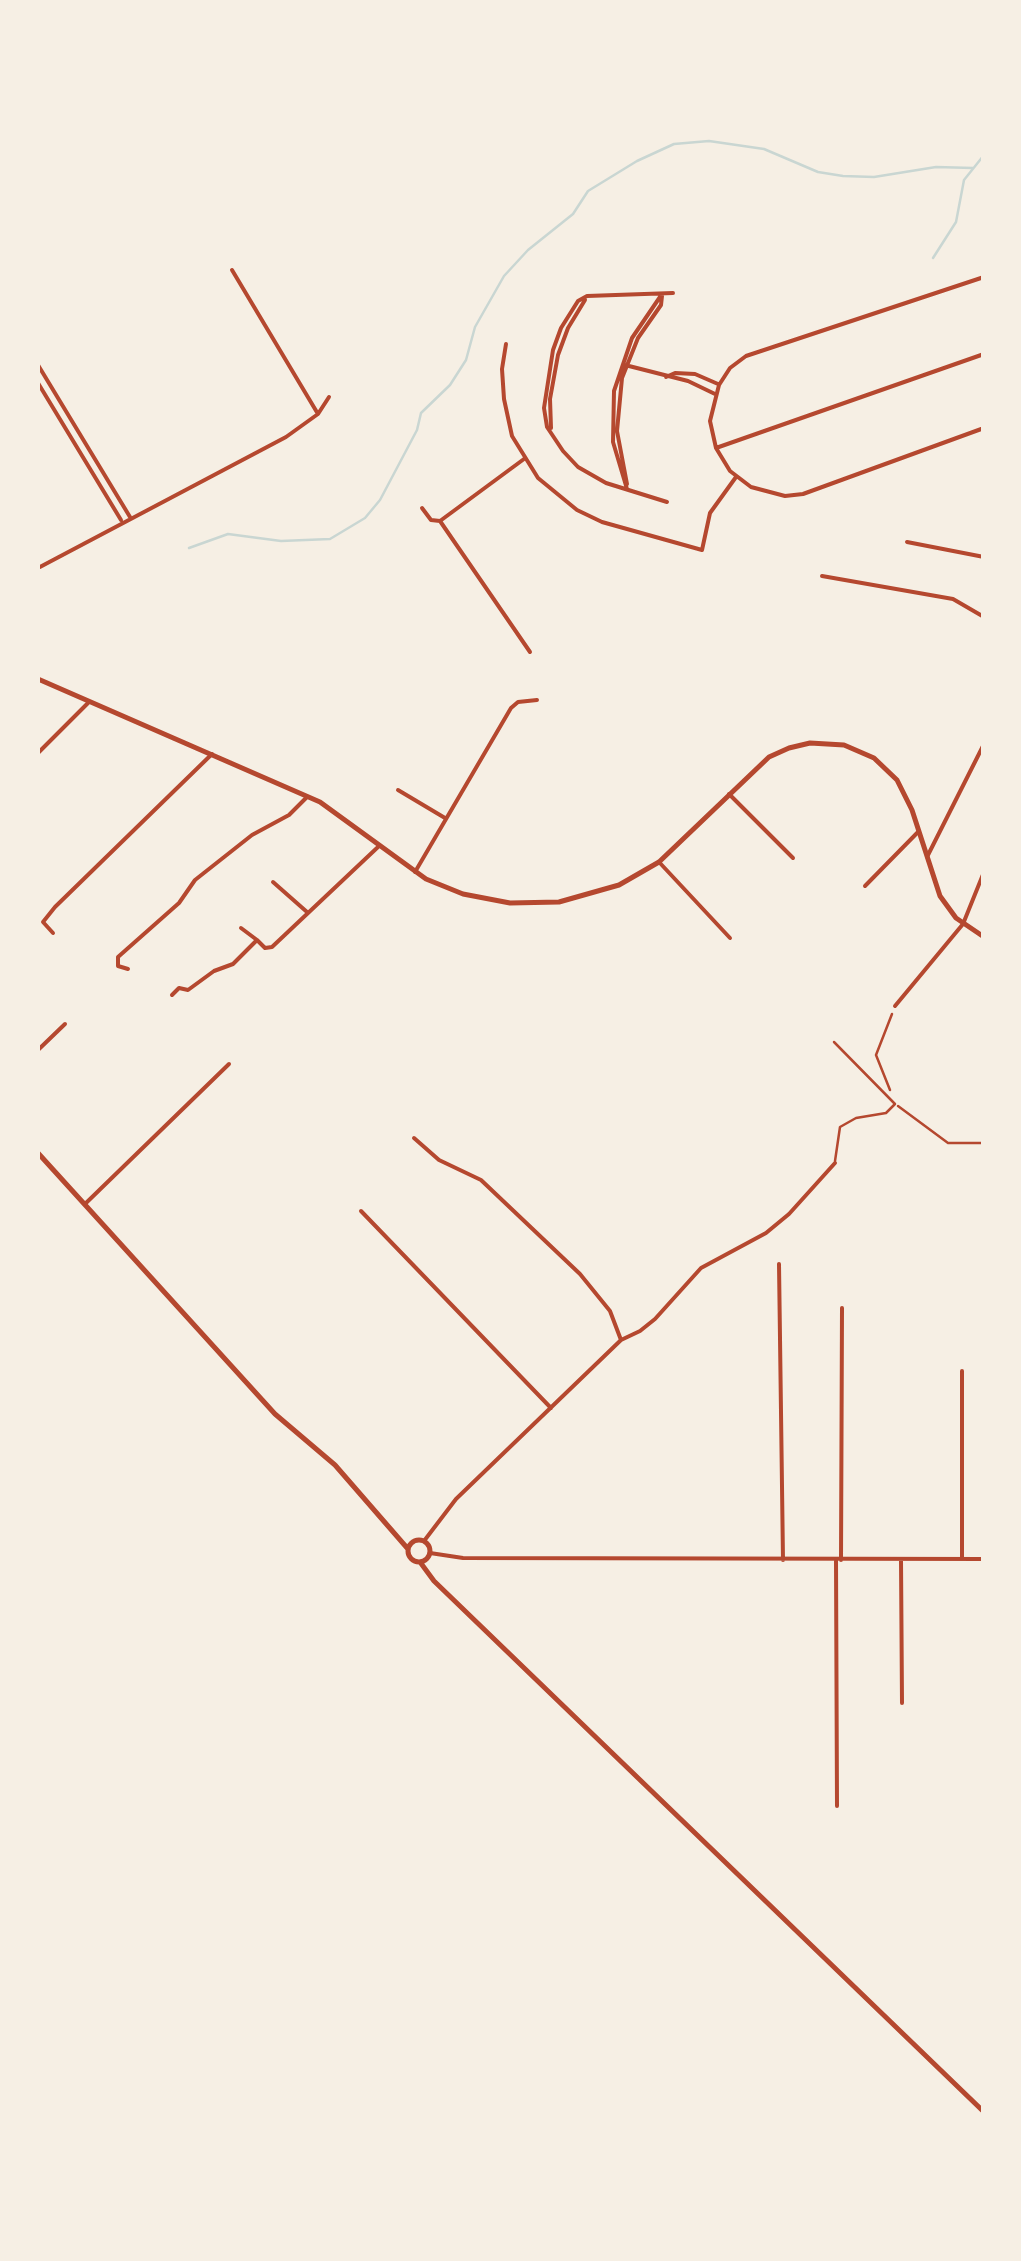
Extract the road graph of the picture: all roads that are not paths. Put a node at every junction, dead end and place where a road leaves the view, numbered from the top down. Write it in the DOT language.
graph roads {
  1 [pos="232,270"];
  2 [pos="984,277"];
  3 [pos="674,293"];
  4 [pos="662,294"];
  5 [pos="506,344"];
  6 [pos="984,354"];
  7 [pos="38,365"];
  8 [pos="624,365"];
  9 [pos="666,377"];
  10 [pos="38,383"];
  11 [pos="719,385"];
  12 [pos="715,394"];
  13 [pos="329,397"];
  14 [pos="318,414"];
  15 [pos="984,428"];
  16 [pos="716,448"];
  17 [pos="524,459"];
  18 [pos="736,477"];
  19 [pos="627,489"];
  20 [pos="666,502"];
  21 [pos="422,508"];
  22 [pos="130,517"];
  23 [pos="440,521"];
  24 [pos="122,522"];
  25 [pos="907,542"];
  26 [pos="984,557"];
  27 [pos="38,568"];
  28 [pos="822,576"];
  29 [pos="984,617"];
  30 [pos="530,652"];
  31 [pos="38,679"];
  32 [pos="92,700"];
  33 [pos="537,700"];
  34 [pos="984,744"];
  35 [pos="38,753"];
  36 [pos="212,754"];
  37 [pos="398,790"];
  38 [pos="729,794"];
  39 [pos="308,796"];
  40 [pos="446,818"];
  41 [pos="919,831"];
  42 [pos="378,847"];
  43 [pos="927,856"];
  44 [pos="794,858"];
  45 [pos="659,862"];
  46 [pos="415,872"];
  47 [pos="984,872"];
  48 [pos="273,882"];
  49 [pos="865,886"];
  50 [pos="308,914"];
  51 [pos="963,924"];
  52 [pos="240,928"];
  53 [pos="54,933"];
  54 [pos="984,937"];
  55 [pos="730,938"];
  56 [pos="256,940"];
  57 [pos="128,970"];
  58 [pos="172,996"];
  59 [pos="896,1006"];
  60 [pos="64,1024"];
  61 [pos="834,1042"];
  62 [pos="38,1050"];
  63 [pos="229,1064"];
  64 [pos="414,1138"];
  65 [pos="38,1152"];
  66 [pos="835,1164"];
  67 [pos="86,1203"];
  68 [pos="361,1211"];
  69 [pos="779,1264"];
  70 [pos="842,1308"];
  71 [pos="621,1340"];
  72 [pos="962,1371"];
  73 [pos="551,1408"];
  74 [pos="424,1542"];
  75 [pos="408,1548"];
  76 [pos="430,1553"];
  77 [pos="962,1559"];
  78 [pos="984,1559"];
  79 [pos="782,1560"];
  80 [pos="839,1560"];
  81 [pos="901,1560"];
  82 [pos="420,1562"];
  83 [pos="902,1703"];
  84 [pos="837,1806"];
  85 [pos="984,2112"];
  1 -- 14 [label="street"];
  2 -- 11 [label="street"];
  3 -- 4 [label="street"];
  4 -- 8 [label="street"];
  4 -- 19 [label="street"];
  5 -- 17 [label="street"];
  6 -- 16 [label="street"];
  7 -- 22 [label="street"];
  8 -- 9 [label="street"];
  8 -- 19 [label="street"];
  9 -- 11 [label="street"];
  9 -- 12 [label="street"];
  10 -- 24 [label="street"];
  11 -- 12 [label="street"];
  12 -- 16 [label="street"];
  13 -- 14 [label="street"];
  14 -- 22 [label="street"];
  15 -- 18 [label="street"];
  16 -- 18 [label="street"];
  17 -- 18 [label="street"];
  17 -- 23 [label="street"];
  19 -- 20 [label="street"];
  21 -- 23 [label="street"];
  22 -- 24 [label="street"];
  23 -- 30 [label="street"];
  24 -- 27 [label="street"];
  25 -- 26 [label="street"];
  28 -- 29 [label="street"];
  31 -- 32 [label="street"];
  32 -- 35 [label="street"];
  32 -- 36 [label="street"];
  33 -- 40 [label="street"];
  34 -- 43 [label="street"];
  36 -- 39 [label="street"];
  36 -- 53 [label="street"];
  37 -- 40 [label="street"];
  38 -- 41 [label="street"];
  38 -- 44 [label="street"];
  38 -- 45 [label="street"];
  39 -- 42 [label="street"];
  39 -- 57 [label="street"];
  40 -- 46 [label="street"];
  41 -- 43 [label="street"];
  41 -- 49 [label="street"];
  42 -- 46 [label="street"];
  42 -- 50 [label="street"];
  43 -- 51 [label="street"];
  45 -- 46 [label="street"];
  45 -- 55 [label="street"];
  47 -- 51 [label="street"];
  48 -- 50 [label="street"];
  50 -- 56 [label="street"];
  51 -- 54 [label="street"];
  51 -- 59 [label="street"];
  52 -- 56 [label="street"];
  56 -- 58 [label="street"];
  60 -- 62 [label="street"];
  61 -- 66 [label="lane"];
  63 -- 67 [label="street"];
  64 -- 71 [label="street"];
  65 -- 67 [label="street"];
  66 -- 71 [label="street"];
  67 -- 75 [label="street"];
  68 -- 73 [label="street"];
  69 -- 79 [label="street"];
  70 -- 80 [label="street"];
  71 -- 73 [label="street"];
  72 -- 77 [label="street"];
  73 -- 74 [label="street"];
  74 -- 75 [label="street"];
  74 -- 76 [label="street"];
  75 -- 82 [label="street"];
  76 -- 79 [label="street"];
  76 -- 82 [label="street"];
  77 -- 78 [label="street"];
  77 -- 81 [label="street"];
  79 -- 80 [label="street"];
  80 -- 81 [label="street"];
  80 -- 84 [label="street"];
  81 -- 83 [label="street"];
  82 -- 85 [label="street"];
}
